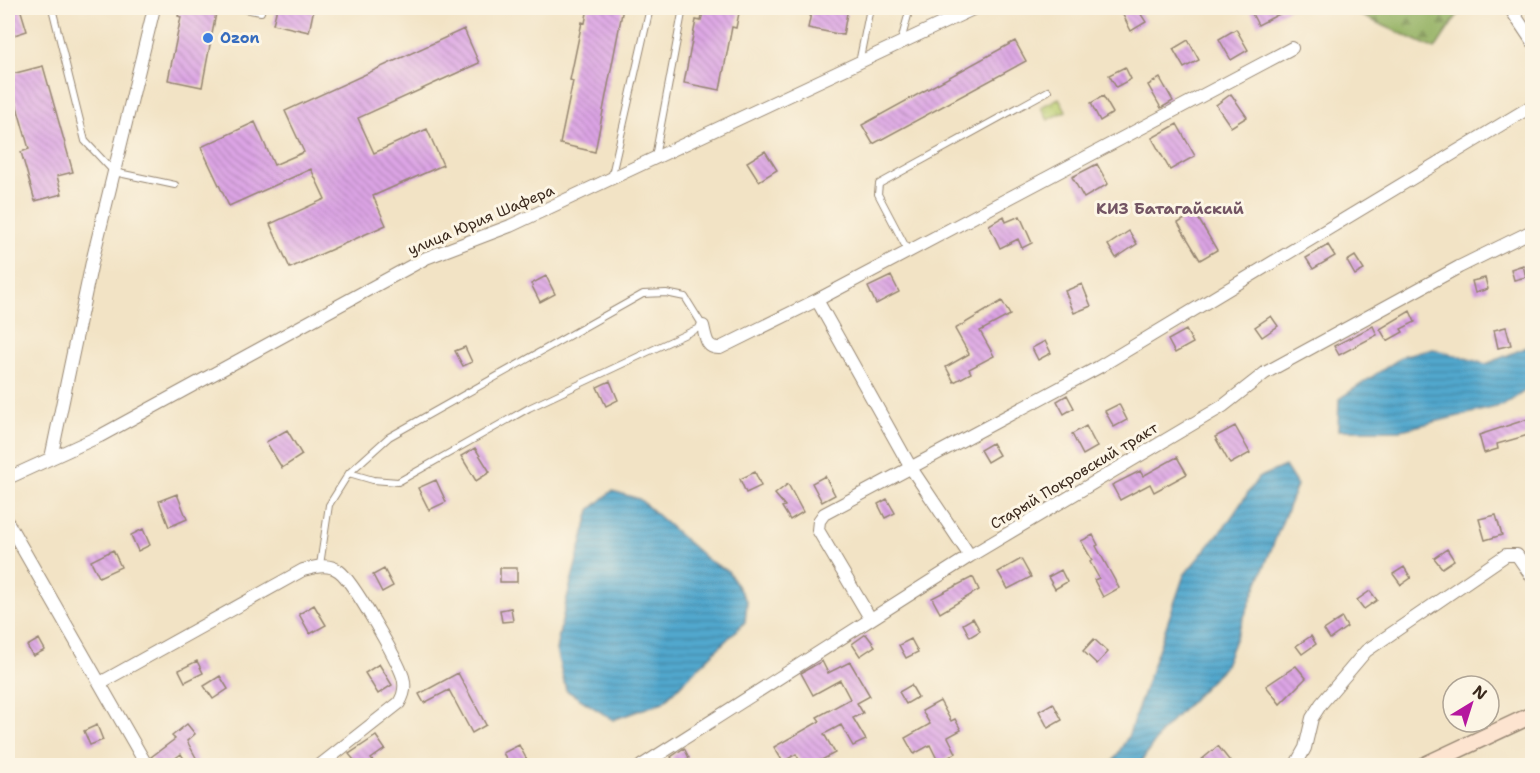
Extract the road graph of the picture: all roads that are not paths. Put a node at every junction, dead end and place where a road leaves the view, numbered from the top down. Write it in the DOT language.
graph roads {
  1 [pos="52,8"];
  2 [pos="154,8"];
  3 [pos="238,8"];
  4 [pos="262,8"];
  5 [pos="650,8"];
  6 [pos="683,8"];
  7 [pos="870,8"];
  8 [pos="910,8"];
  9 [pos="975,8"];
  10 [pos="1510,8"];
  11 [pos="1533,41"];
  12 [pos="900,45"];
  13 [pos="1292,48"];
  14 [pos="859,64"];
  15 [pos="1048,91"];
  16 [pos="1533,106"];
  17 [pos="655,159"];
  18 [pos="114,172"];
  19 [pos="611,179"];
  20 [pos="175,184"];
  21 [pos="1533,231"];
  22 [pos="909,253"];
  23 [pos="817,300"];
  24 [pos="703,326"];
  25 [pos="51,458"];
  26 [pos="911,468"];
  27 [pos="349,473"];
  28 [pos="8,478"];
  29 [pos="8,523"];
  30 [pos="970,556"];
  31 [pos="320,565"];
  32 [pos="1533,578"];
  33 [pos="870,618"];
  34 [pos="100,683"];
  35 [pos="1533,715"];
  36 [pos="147,765"];
  37 [pos="319,765"];
  38 [pos="642,765"];
  39 [pos="1295,765"];
  40 [pos="1423,765"];
  1 -- 18 [label="lane"];
  2 -- 18 [label="street"];
  3 -- 4 [label="lane"];
  5 -- 19 [label="lane"];
  6 -- 17 [label="lane"];
  7 -- 14 [label="lane"];
  8 -- 12 [label="lane"];
  9 -- 12 [label="street, улица Юрия Шафера"];
  10 -- 11 [label="street"];
  12 -- 14 [label="street, улица Юрия Шафера"];
  13 -- 22 [label="street"];
  14 -- 17 [label="street, улица Юрия Шафера"];
  15 -- 22 [label="lane"];
  16 -- 26 [label="street"];
  17 -- 19 [label="street, улица Юрия Шафера"];
  18 -- 20 [label="lane"];
  18 -- 25 [label="street"];
  19 -- 25 [label="street, улица Юрия Шафера"];
  21 -- 30 [label="street, Старый Покровский тракт"];
  22 -- 23 [label="street"];
  23 -- 24 [label="street"];
  23 -- 26 [label="street"];
  24 -- 27 [label="lane"];
  24 -- 27 [label="lane"];
  25 -- 28 [label="street, улица Юрия Шафера"];
  26 -- 30 [label="street"];
  26 -- 33 [label="street"];
  27 -- 31 [label="lane"];
  29 -- 34 [label="street"];
  30 -- 33 [label="street, Старый Покровский тракт"];
  31 -- 34 [label="street"];
  31 -- 37 [label="street"];
  32 -- 39 [label="street"];
  33 -- 38 [label="street, Старый Покровский тракт"];
  34 -- 36 [label="street"];
  35 -- 40 [label="main road"];
}
